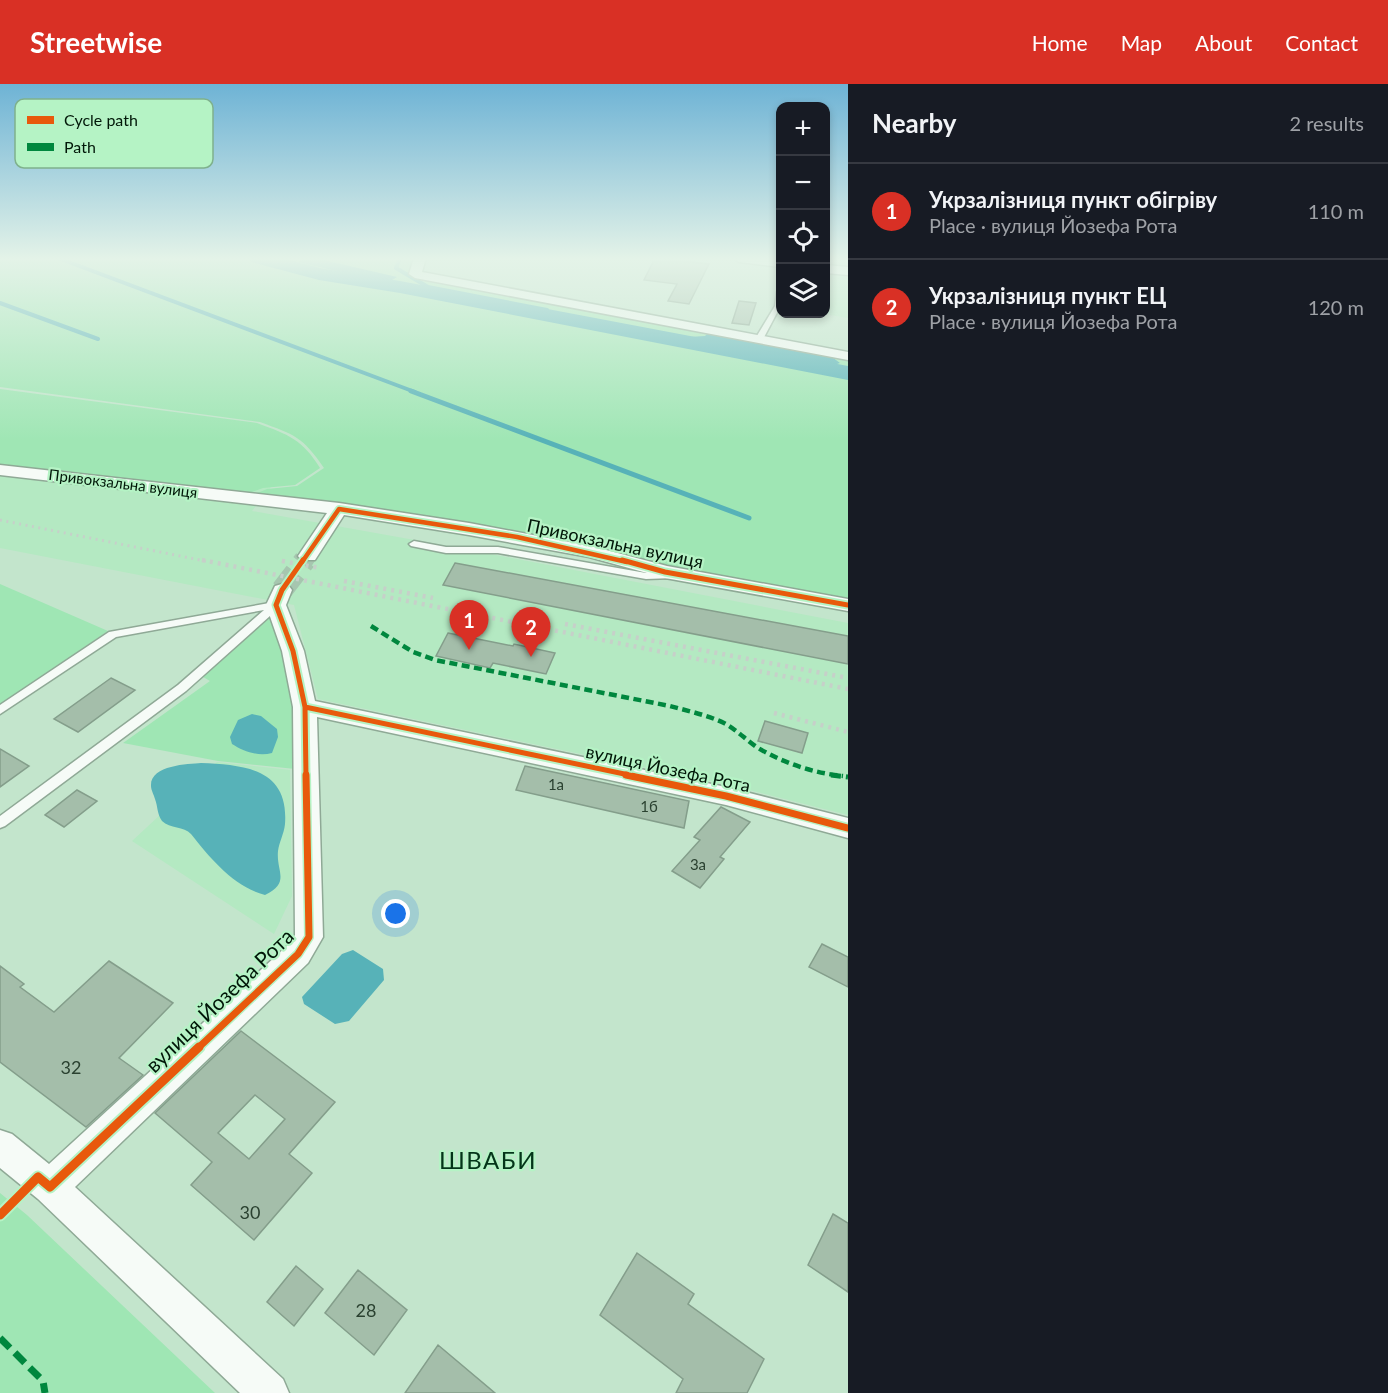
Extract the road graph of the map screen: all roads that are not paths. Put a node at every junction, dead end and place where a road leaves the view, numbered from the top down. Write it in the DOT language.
graph roads {
  1 [pos="654,319"];
  2 [pos="770,319"];
  3 [pos="759,339"];
  4 [pos="848,356"];
  5 [pos="0,470"];
  6 [pos="339,509"];
  7 [pos="414,544"];
  8 [pos="308,556"];
  9 [pos="678,574"];
  10 [pos="279,598"];
  11 [pos="848,605"];
  12 [pos="305,707"];
  13 [pos="0,710"];
  14 [pos="0,823"];
  15 [pos="848,828"];
  16 [pos="0,1146"];
  17 [pos="50,1187"];
  18 [pos="269,1393"];
  1 -- 3 [label="street"];
  2 -- 3 [label="lane"];
  3 -- 4 [label="street"];
  5 -- 6 [label="street, Привокзальна вулиця"];
  6 -- 8 [label="street"];
  6 -- 9 [label="street, Привокзальна вулиця"];
  7 -- 9 [label="lane"];
  9 -- 11 [label="street, Привокзальна вулиця"];
  10 -- 12 [label="street, вулиця Йозефа Рота"];
  10 -- 13 [label="lane"];
  10 -- 14 [label="lane"];
  12 -- 15 [label="street, вулиця Йозефа Рота"];
  12 -- 17 [label="street, вулиця Йозефа Рота"];
  16 -- 17 [label="street"];
  17 -- 18 [label="street"];
}
